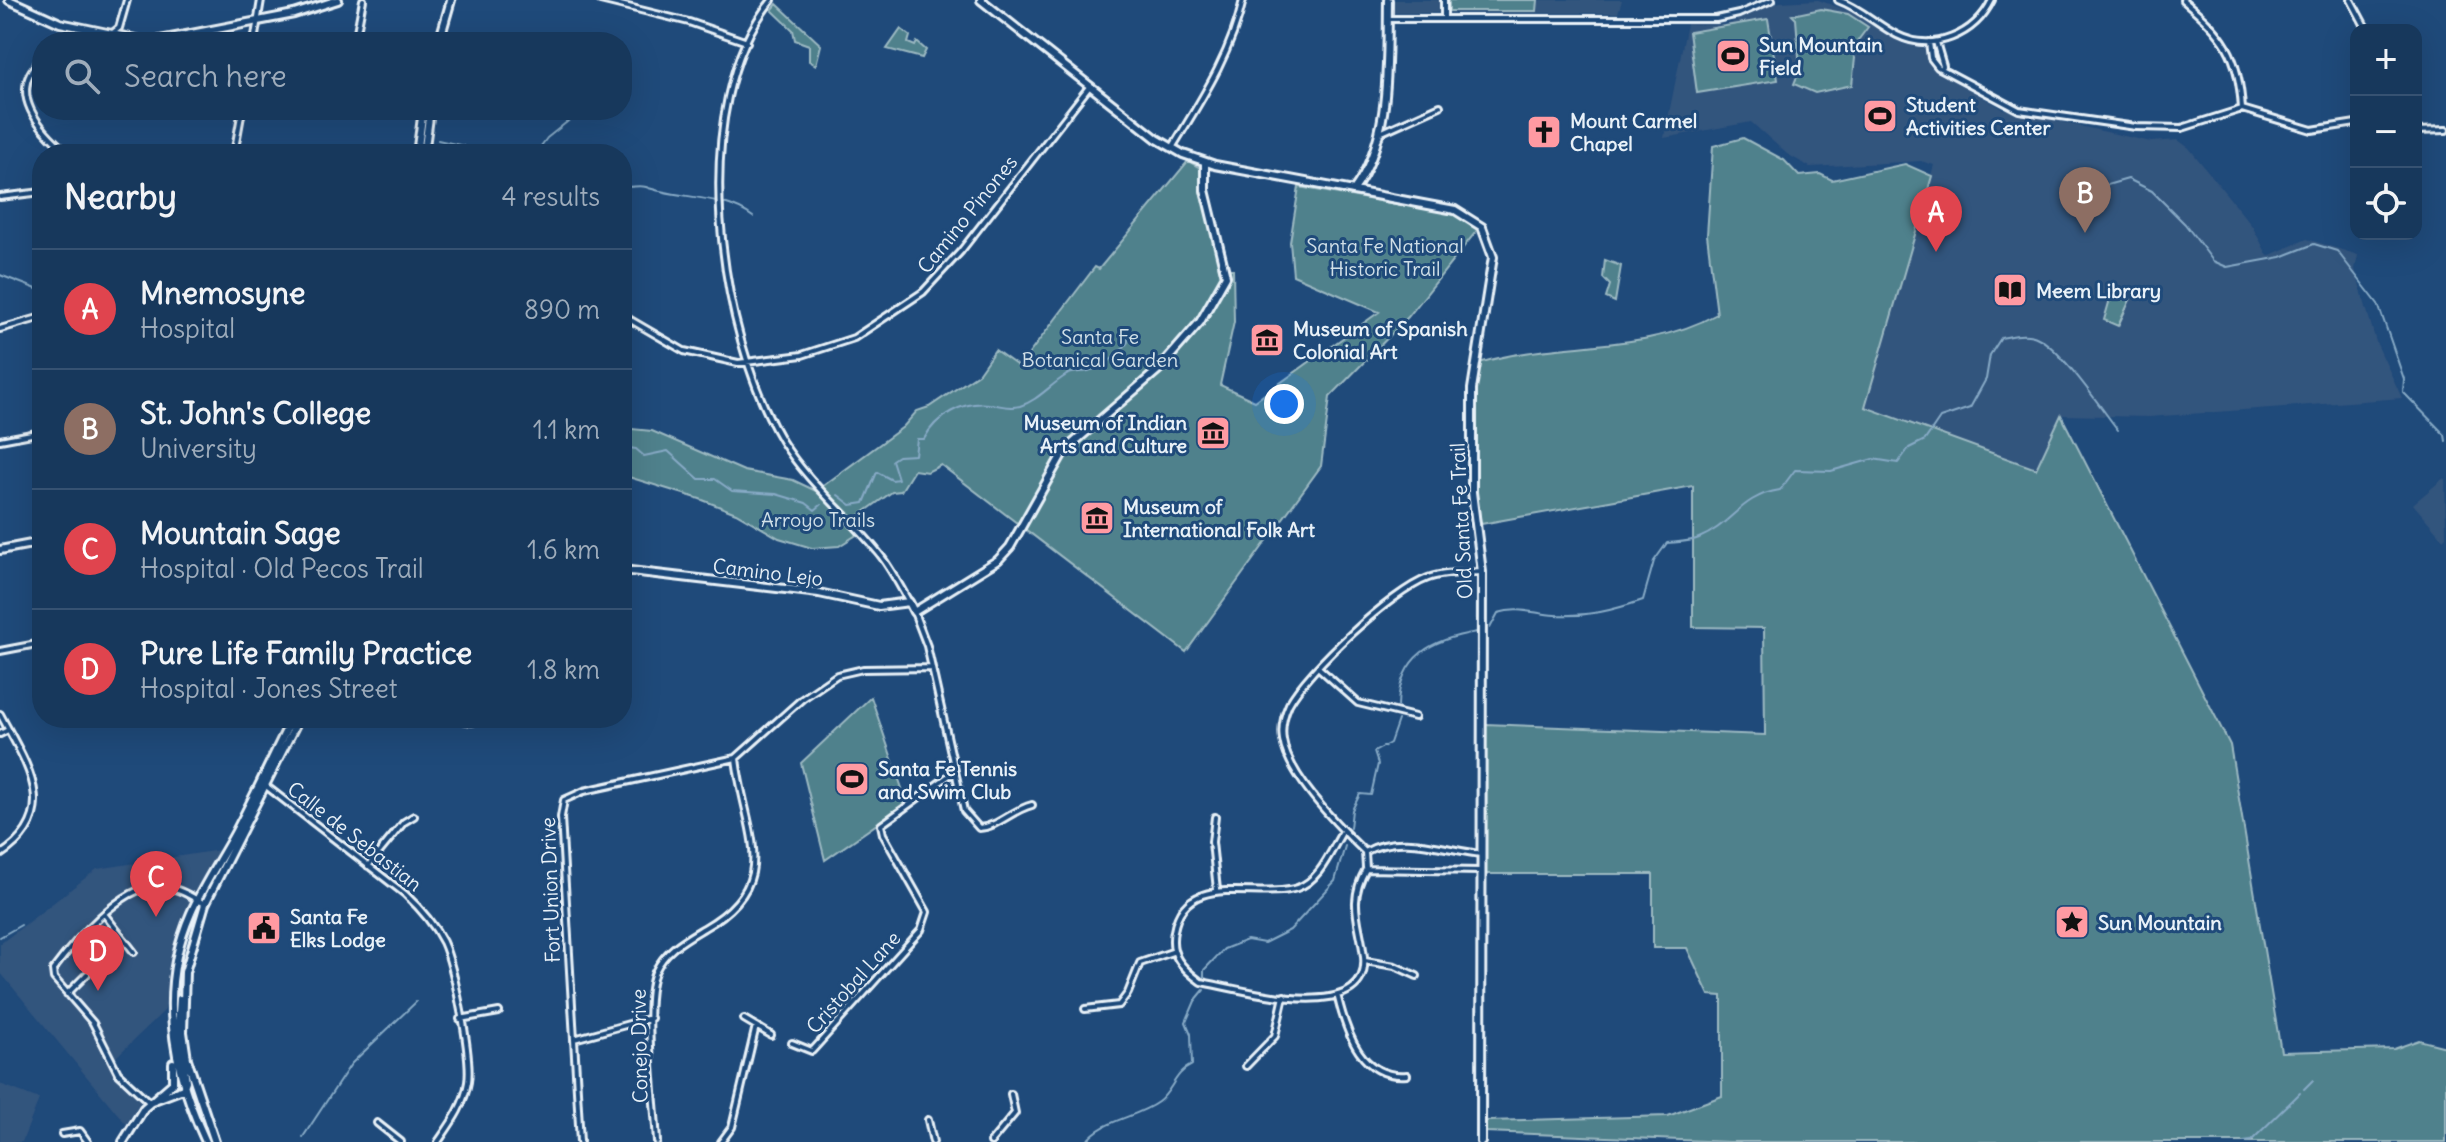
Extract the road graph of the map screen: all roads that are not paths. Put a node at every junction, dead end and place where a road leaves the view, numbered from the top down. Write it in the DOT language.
graph roads {
  1 [pos="9,0"];
  2 [pos="127,0"];
  3 [pos="261,0"];
  4 [pos="338,0"];
  5 [pos="363,0"];
  6 [pos="451,0"];
  7 [pos="600,0"];
  8 [pos="772,0"];
  9 [pos="981,0"];
  10 [pos="1243,0"];
  11 [pos="1388,0"];
  12 [pos="1444,0"];
  13 [pos="1772,0"];
  14 [pos="1838,0"];
  15 [pos="1992,0"];
  16 [pos="2183,0"];
  17 [pos="2351,0"];
  18 [pos="1388,19"];
  19 [pos="1444,19"];
  20 [pos="258,21"];
  21 [pos="2364,24"];
  22 [pos="99,32"];
  23 [pos="115,32"];
  24 [pos="204,32"];
  25 [pos="256,32"];
  26 [pos="357,32"];
  27 [pos="442,32"];
  28 [pos="748,42"];
  29 [pos="1932,42"];
  30 [pos="32,68"];
  31 [pos="1090,86"];
  32 [pos="1440,106"];
  33 [pos="2242,109"];
  34 [pos="32,112"];
  35 [pos="39,120"];
  36 [pos="240,120"];
  37 [pos="422,120"];
  38 [pos="429,120"];
  39 [pos="2350,124"];
  40 [pos="2446,130"];
  41 [pos="2422,131"];
  42 [pos="1380,133"];
  43 [pos="60,144"];
  44 [pos="236,144"];
  45 [pos="418,144"];
  46 [pos="425,144"];
  47 [pos="1172,148"];
  48 [pos="1205,163"];
  49 [pos="1353,191"];
  50 [pos="32,193"];
  51 [pos="0,197"];
  52 [pos="32,320"];
  53 [pos="632,321"];
  54 [pos="0,329"];
  55 [pos="749,362"];
  56 [pos="32,434"];
  57 [pos="0,440"];
  58 [pos="32,544"];
  59 [pos="0,550"];
  60 [pos="632,571"];
  61 [pos="1482,572"];
  62 [pos="909,602"];
  63 [pos="914,612"];
  64 [pos="32,645"];
  65 [pos="0,651"];
  66 [pos="931,668"];
  67 [pos="1319,668"];
  68 [pos="0,714"];
  69 [pos="1415,717"];
  70 [pos="288,728"];
  71 [pos="294,728"];
  72 [pos="8,730"];
  73 [pos="0,734"];
  74 [pos="736,758"];
  75 [pos="954,772"];
  76 [pos="263,784"];
  77 [pos="1032,805"];
  78 [pos="414,816"];
  79 [pos="1215,817"];
  80 [pos="1343,831"];
  81 [pos="1365,852"];
  82 [pos="1481,854"];
  83 [pos="0,855"];
  84 [pos="368,866"];
  85 [pos="1366,869"];
  86 [pos="1481,871"];
  87 [pos="1217,890"];
  88 [pos="201,902"];
  89 [pos="105,915"];
  90 [pos="134,952"];
  91 [pos="1172,952"];
  92 [pos="1365,961"];
  93 [pos="185,972"];
  94 [pos="87,974"];
  95 [pos="1417,976"];
  96 [pos="67,994"];
  97 [pos="1284,996"];
  98 [pos="1338,998"];
  99 [pos="172,1000"];
  100 [pos="1085,1009"];
  101 [pos="499,1012"];
  102 [pos="651,1018"];
  103 [pos="460,1019"];
  104 [pos="744,1019"];
  105 [pos="756,1026"];
  106 [pos="771,1035"];
  107 [pos="574,1039"];
  108 [pos="792,1043"];
  109 [pos="1246,1066"];
  110 [pos="1407,1075"];
  111 [pos="183,1089"];
  112 [pos="1011,1094"];
  113 [pos="149,1102"];
  114 [pos="928,1120"];
  115 [pos="377,1123"];
  116 [pos="62,1134"];
  117 [pos="88,1142"];
  118 [pos="123,1142"];
  119 [pos="206,1142"];
  120 [pos="215,1142"];
  121 [pos="401,1142"];
  122 [pos="438,1142"];
  123 [pos="580,1142"];
  124 [pos="657,1142"];
  125 [pos="721,1142"];
  126 [pos="933,1142"];
  127 [pos="991,1142"];
  128 [pos="1481,1142"];
  1 -- 22 [label="street"];
  2 -- 23 [label="street"];
  3 -- 20 [label="street"];
  4 -- 20 [label="street"];
  5 -- 26 [label="street"];
  6 -- 27 [label="street"];
  7 -- 28 [label="street"];
  8 -- 28 [label="street"];
  9 -- 31 [label="street, Old Santa Fe Trail"];
  10 -- 47 [label="street"];
  11 -- 18 [label="street"];
  12 -- 19 [label="street"];
  13 -- 19 [label="street"];
  14 -- 29 [label="street"];
  15 -- 29 [label="street"];
  16 -- 33 [label="street"];
  17 -- 21 [label="street"];
  18 -- 19 [label="street"];
  18 -- 42 [label="street"];
  20 -- 24 [label="street"];
  20 -- 25 [label="street"];
  28 -- 55 [label="street"];
  29 -- 33 [label="street"];
  30 -- 34 [label="street"];
  31 -- 47 [label="street, Old Santa Fe Trail"];
  31 -- 55 [label="street, Camino Pinones"];
  32 -- 42 [label="street"];
  33 -- 39 [label="street"];
  35 -- 43 [label="street"];
  36 -- 44 [label="street"];
  37 -- 45 [label="street"];
  38 -- 46 [label="street"];
  40 -- 41 [label="street"];
  42 -- 49 [label="street"];
  47 -- 48 [label="street, Old Santa Fe Trail"];
  48 -- 49 [label="street, Old Santa Fe Trail"];
  48 -- 63 [label="street"];
  49 -- 61 [label="street, Old Santa Fe Trail"];
  50 -- 51 [label="street"];
  52 -- 54 [label="street"];
  53 -- 55 [label="street, Camino Pinones"];
  55 -- 62 [label="street"];
  56 -- 57 [label="street"];
  58 -- 59 [label="street"];
  60 -- 62 [label="street, Camino Lejo"];
  61 -- 67 [label="street"];
  61 -- 82 [label="street, Old Santa Fe Trail"];
  62 -- 63 [label="street"];
  63 -- 66 [label="street"];
  64 -- 65 [label="street"];
  66 -- 74 [label="street, Fort Union Drive"];
  66 -- 75 [label="street"];
  67 -- 69 [label="street"];
  67 -- 80 [label="street"];
  68 -- 72 [label="street"];
  70 -- 76 [label="street"];
  71 -- 76 [label="street"];
  72 -- 73 [label="street"];
  72 -- 83 [label="street"];
  74 -- 102 [label="street, Conejo Drive"];
  74 -- 107 [label="street, Fort Union Drive"];
  75 -- 77 [label="street"];
  75 -- 108 [label="street, Cristobal Lane"];
  76 -- 84 [label="street, Calle de Sebastian"];
  76 -- 88 [label="street"];
  78 -- 84 [label="street"];
  79 -- 87 [label="street"];
  80 -- 81 [label="street"];
  80 -- 87 [label="street"];
  81 -- 82 [label="street"];
  81 -- 85 [label="street"];
  82 -- 86 [label="street, Old Santa Fe Trail"];
  84 -- 103 [label="street, Calle de Sebastian"];
  85 -- 86 [label="street"];
  85 -- 92 [label="street"];
  86 -- 128 [label="street, Old Santa Fe Trail"];
  87 -- 91 [label="street"];
  88 -- 89 [label="street"];
  88 -- 93 [label="street"];
  88 -- 99 [label="street"];
  89 -- 90 [label="street"];
  89 -- 96 [label="street"];
  91 -- 97 [label="street"];
  91 -- 100 [label="street"];
  92 -- 95 [label="street"];
  92 -- 98 [label="street"];
  93 -- 111 [label="street"];
  93 -- 120 [label="street"];
  94 -- 96 [label="street"];
  96 -- 113 [label="street"];
  97 -- 98 [label="street"];
  97 -- 109 [label="street"];
  98 -- 110 [label="street"];
  99 -- 111 [label="street"];
  99 -- 113 [label="street"];
  101 -- 103 [label="street"];
  102 -- 107 [label="street"];
  102 -- 124 [label="street, Conejo Drive"];
  103 -- 122 [label="street, Calle de Sebastian"];
  104 -- 105 [label="street"];
  105 -- 106 [label="street"];
  105 -- 125 [label="street"];
  107 -- 123 [label="street, Fort Union Drive"];
  111 -- 113 [label="street"];
  111 -- 119 [label="street"];
  112 -- 127 [label="street"];
  113 -- 118 [label="street"];
  114 -- 126 [label="street"];
  115 -- 121 [label="street"];
  116 -- 117 [label="street"];
}
